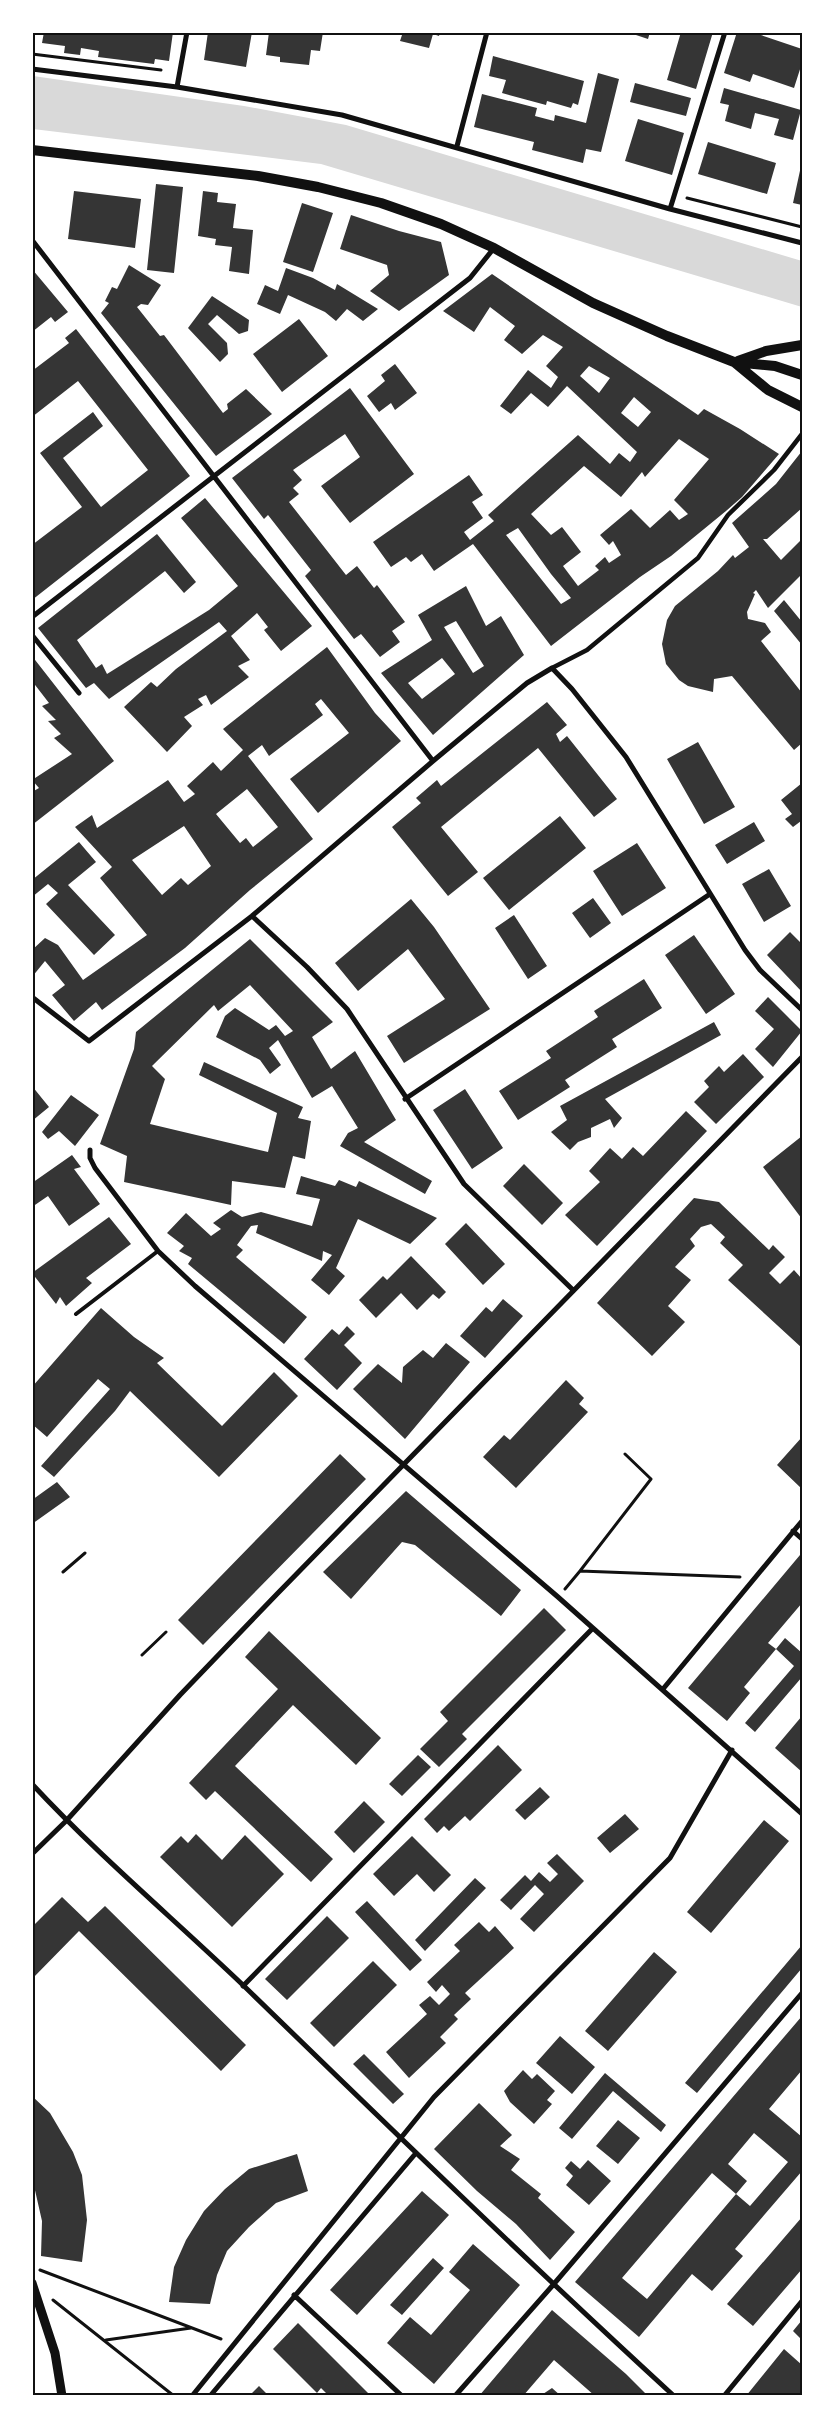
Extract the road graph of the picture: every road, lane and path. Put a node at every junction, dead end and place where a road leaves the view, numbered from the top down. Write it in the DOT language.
graph roads {
  1 [pos="187,32"];
  2 [pos="487,32"];
  3 [pos="725,32"];
  4 [pos="32,54"];
  5 [pos="32,69"];
  6 [pos="163,70"];
  7 [pos="177,87"];
  8 [pos="457,146"];
  9 [pos="32,150"];
  10 [pos="691,199"];
  11 [pos="670,208"];
  12 [pos="802,227"];
  13 [pos="32,240"];
  14 [pos="802,243"];
  15 [pos="494,248"];
  16 [pos="802,345"];
  17 [pos="734,362"];
  18 [pos="802,376"];
  19 [pos="802,407"];
  20 [pos="802,434"];
  21 [pos="213,476"];
  22 [pos="32,617"];
  23 [pos="32,635"];
  24 [pos="552,668"];
  25 [pos="78,693"];
  26 [pos="433,761"];
  27 [pos="710,894"];
  28 [pos="252,916"];
  29 [pos="32,997"];
  30 [pos="802,1010"];
  31 [pos="802,1057"];
  32 [pos="405,1099"];
  33 [pos="90,1150"];
  34 [pos="158,1251"];
  35 [pos="573,1290"];
  36 [pos="76,1314"];
  37 [pos="625,1454"];
  38 [pos="405,1464"];
  39 [pos="802,1521"];
  40 [pos="793,1531"];
  41 [pos="802,1539"];
  42 [pos="85,1553"];
  43 [pos="580,1571"];
  44 [pos="63,1572"];
  45 [pos="755,1578"];
  46 [pos="558,1597"];
  47 [pos="593,1628"];
  48 [pos="166,1632"];
  49 [pos="142,1655"];
  50 [pos="663,1689"];
  51 [pos="732,1750"];
  52 [pos="32,1784"];
  53 [pos="802,1814"];
  54 [pos="66,1821"];
  55 [pos="32,1854"];
  56 [pos="243,1986"];
  57 [pos="802,1993"];
  58 [pos="400,2138"];
  59 [pos="416,2153"];
  60 [pos="32,2268"];
  61 [pos="553,2285"];
  62 [pos="34,2287"];
  63 [pos="294,2295"];
  64 [pos="802,2301"];
  65 [pos="192,2328"];
  66 [pos="105,2340"];
  67 [pos="234,2344"];
  68 [pos="62,2396"];
  69 [pos="174,2396"];
  70 [pos="192,2396"];
  71 [pos="210,2396"];
  72 [pos="402,2396"];
  73 [pos="456,2396"];
  74 [pos="674,2396"];
  75 [pos="724,2396"];
  1 -- 7 [label="street"];
  2 -- 8 [label="street"];
  3 -- 11 [label="street"];
  4 -- 6 [label="path"];
  5 -- 7 [label="street"];
  7 -- 8 [label="street"];
  8 -- 11 [label="street"];
  9 -- 15 [label="main road"];
  10 -- 12 [label="path"];
  11 -- 14 [label="street"];
  13 -- 21 [label="street"];
  15 -- 17 [label="main road"];
  15 -- 21 [label="street"];
  16 -- 17 [label="main road"];
  17 -- 18 [label="main road"];
  17 -- 19 [label="main road"];
  20 -- 24 [label="street"];
  21 -- 22 [label="street"];
  21 -- 26 [label="street"];
  23 -- 25 [label="street"];
  24 -- 26 [label="street"];
  24 -- 27 [label="street"];
  26 -- 28 [label="street"];
  27 -- 30 [label="street"];
  27 -- 32 [label="street"];
  28 -- 29 [label="street"];
  28 -- 32 [label="street"];
  31 -- 35 [label="street"];
  32 -- 35 [label="street"];
  33 -- 34 [label="street"];
  34 -- 36 [label="lane"];
  34 -- 38 [label="street"];
  35 -- 38 [label="street"];
  37 -- 43 [label="path"];
  38 -- 46 [label="street"];
  38 -- 54 [label="street"];
  39 -- 40 [label="street"];
  40 -- 41 [label="street"];
  40 -- 45 [label="street"];
  42 -- 44 [label="path"];
  43 -- 45 [label="path"];
  43 -- 46 [label="path"];
  45 -- 50 [label="street"];
  46 -- 47 [label="street"];
  47 -- 50 [label="street"];
  47 -- 56 [label="street"];
  48 -- 49 [label="path"];
  50 -- 51 [label="street"];
  51 -- 53 [label="street"];
  51 -- 58 [label="street"];
  52 -- 54 [label="street"];
  54 -- 55 [label="street"];
  54 -- 56 [label="street"];
  56 -- 58 [label="street"];
  57 -- 61 [label="street"];
  58 -- 59 [label="street"];
  58 -- 67 [label="street"];
  59 -- 61 [label="street"];
  59 -- 63 [label="street"];
  60 -- 65 [label="path"];
  61 -- 73 [label="street"];
  61 -- 74 [label="street"];
  62 -- 66 [label="path"];
  62 -- 68 [label="street"];
  63 -- 71 [label="street"];
  63 -- 72 [label="street"];
  64 -- 75 [label="street"];
  65 -- 66 [label="path"];
  65 -- 67 [label="path"];
  66 -- 69 [label="path"];
  67 -- 70 [label="street"];
}
